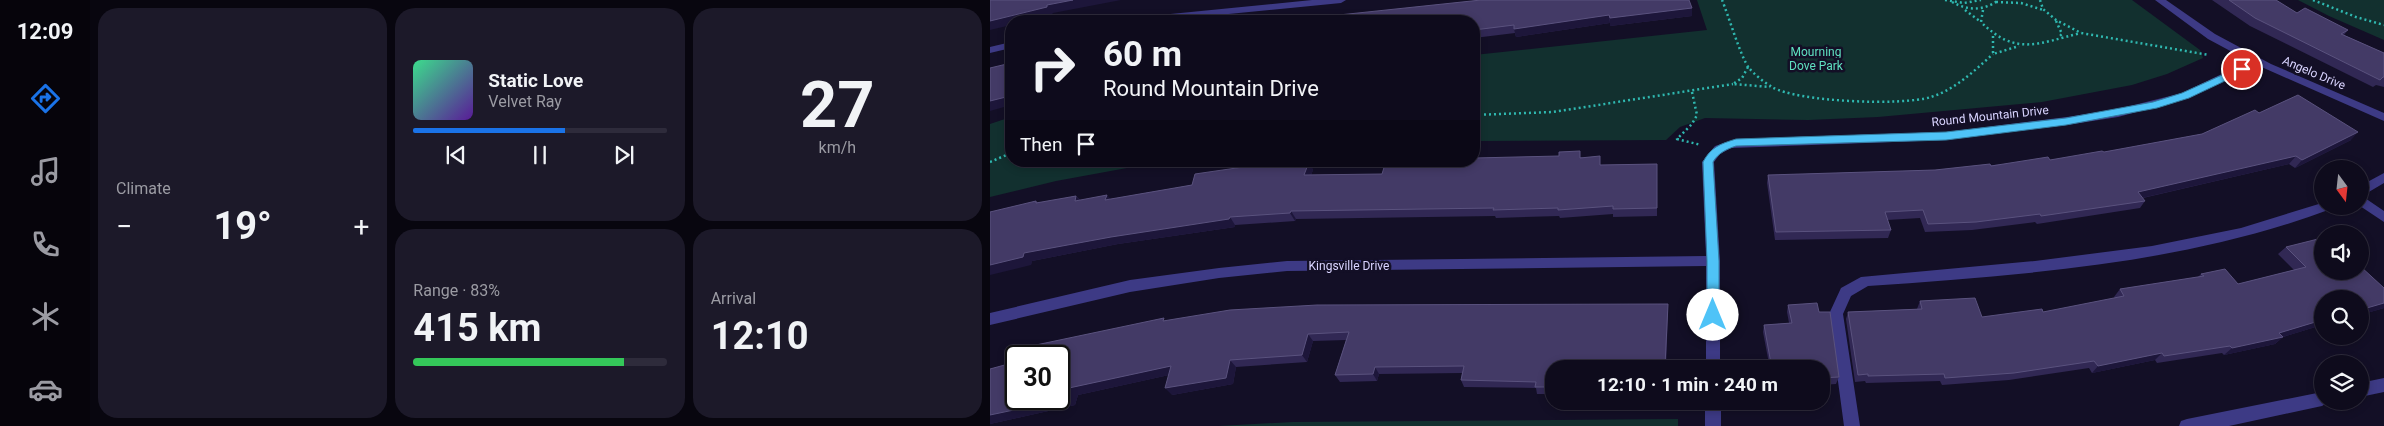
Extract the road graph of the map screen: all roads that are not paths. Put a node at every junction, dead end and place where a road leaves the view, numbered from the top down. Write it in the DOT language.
graph roads {
  1 [pos="1341,0"];
  2 [pos="2160,0"];
  3 [pos="1275,3"];
  4 [pos="1178,15"];
  5 [pos="1005,47"];
  6 [pos="990,50"];
  7 [pos="2256,62"];
  8 [pos="2384,117"];
  9 [pos="2384,177"];
  10 [pos="2369,186"];
  11 [pos="2369,206"];
  12 [pos="2314,211"];
  13 [pos="2384,217"];
  14 [pos="1713,261"];
  15 [pos="990,319"];
  16 [pos="1713,360"];
  17 [pos="2384,385"];
  18 [pos="2369,388"];
  19 [pos="2314,401"];
  20 [pos="1713,410"];
  21 [pos="1713,426"];
  22 [pos="1852,426"];
  23 [pos="2187,426"];
  1 -- 3 [label="street"];
  2 -- 7 [label="street, Angelo Drive"];
  3 -- 4 [label="street"];
  5 -- 6 [label="street"];
  7 -- 8 [label="street, Angelo Drive"];
  7 -- 14 [label="street, Round Mountain Drive"];
  9 -- 10 [label="street"];
  11 -- 13 [label="street"];
  12 -- 22 [label="street"];
  14 -- 15 [label="street, Kingsville Drive"];
  14 -- 16 [label="street"];
  17 -- 18 [label="street"];
  19 -- 23 [label="street"];
  20 -- 21 [label="street"];
}
